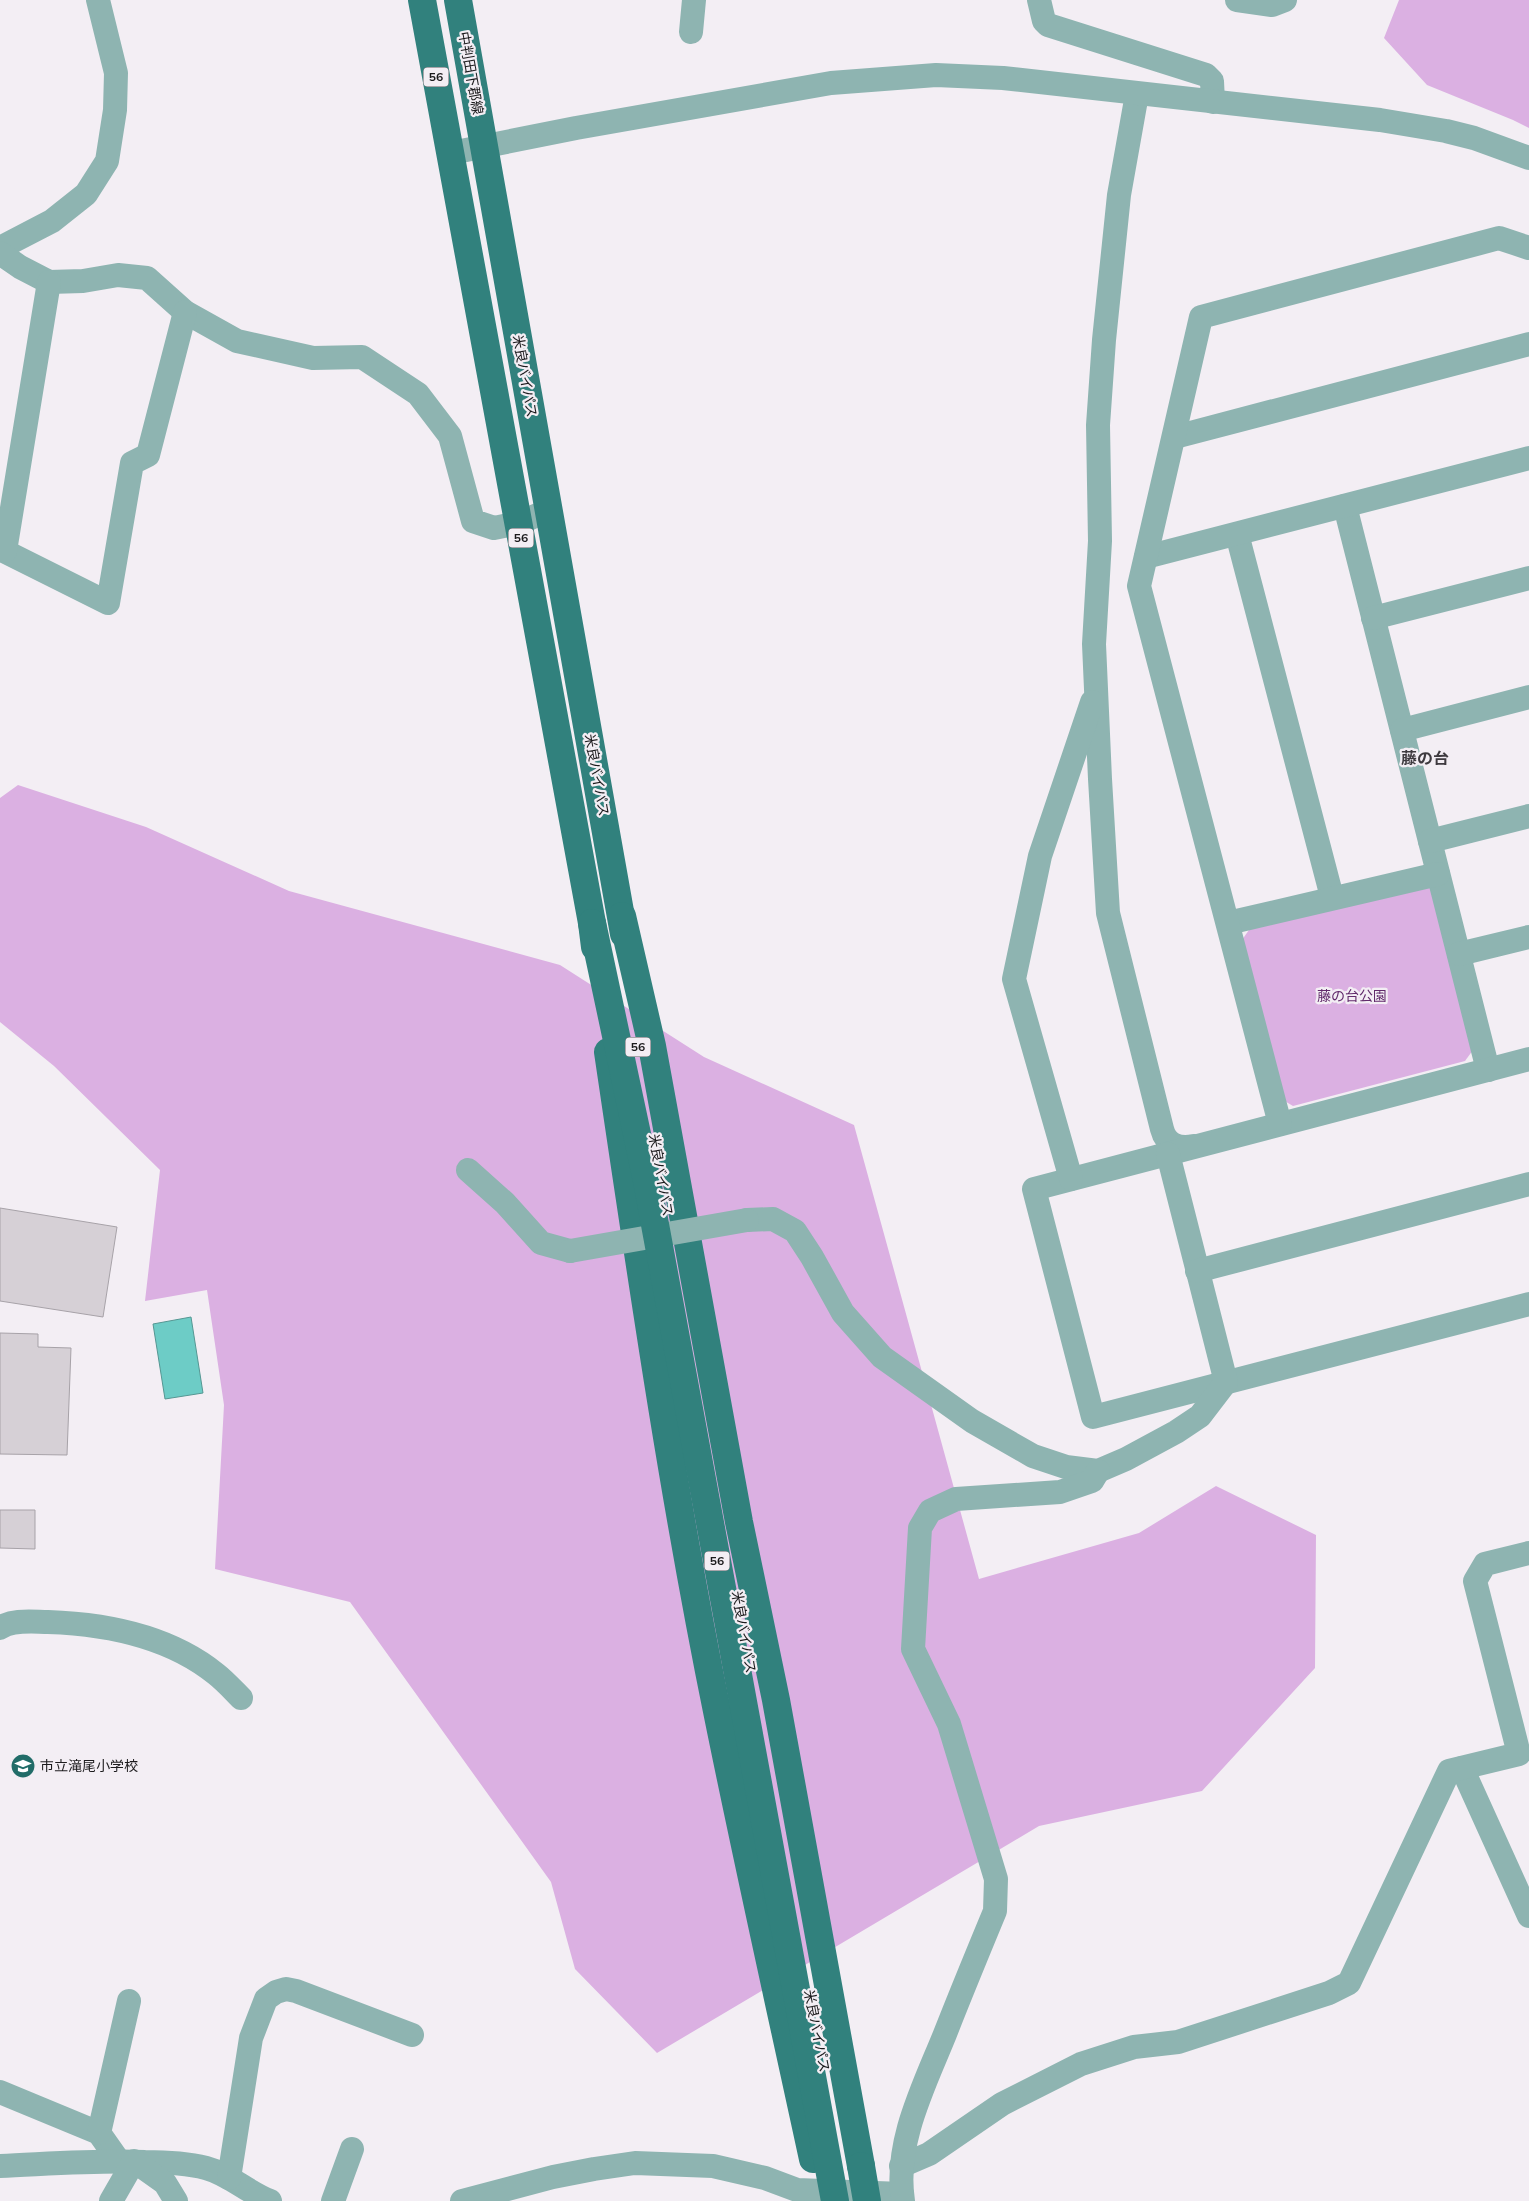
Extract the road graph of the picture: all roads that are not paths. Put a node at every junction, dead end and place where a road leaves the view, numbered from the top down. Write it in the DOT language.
graph roads {
  1 [pos="98,0"];
  2 [pos="422,0"];
  3 [pos="458,0"];
  4 [pos="694,0"];
  5 [pos="1039,0"];
  6 [pos="1237,0"];
  7 [pos="1285,0"];
  8 [pos="690,32"];
  9 [pos="1137,94"];
  10 [pos="1213,102"];
  11 [pos="484,147"];
  12 [pos="451,153"];
  13 [pos="1529,158"];
  14 [pos="0,248"];
  15 [pos="1529,248"];
  16 [pos="0,253"];
  17 [pos="49,282"];
  18 [pos="185,312"];
  19 [pos="1529,344"];
  20 [pos="1175,437"];
  21 [pos="1529,458"];
  22 [pos="1345,506"];
  23 [pos="549,510"];
  24 [pos="519,523"];
  25 [pos="1237,534"];
  26 [pos="3,550"];
  27 [pos="1146,558"];
  28 [pos="1529,578"];
  29 [pos="1373,618"];
  30 [pos="1096,688"];
  31 [pos="1529,697"];
  32 [pos="1402,730"];
  33 [pos="1529,816"];
  34 [pos="1430,841"];
  35 [pos="1438,874"];
  36 [pos="1332,897"];
  37 [pos="622,916"];
  38 [pos="592,923"];
  39 [pos="1228,923"];
  40 [pos="1529,936"];
  41 [pos="1459,954"];
  42 [pos="1529,1059"];
  43 [pos="1488,1070"];
  44 [pos="1280,1124"];
  45 [pos="1201,1145"];
  46 [pos="1168,1154"];
  47 [pos="468,1170"];
  48 [pos="1071,1179"];
  49 [pos="1529,1184"];
  50 [pos="1197,1271"];
  51 [pos="1529,1304"];
  52 [pos="1226,1382"];
  53 [pos="1098,1471"];
  54 [pos="1529,1553"];
  55 [pos="0,1628"];
  56 [pos="241,1698"];
  57 [pos="1462,1768"];
  58 [pos="1519,1871"];
  59 [pos="1529,1916"];
  60 [pos="129,2001"];
  61 [pos="412,2035"];
  62 [pos="0,2092"];
  63 [pos="99,2133"];
  64 [pos="352,2150"];
  65 [pos="126,2161"];
  66 [pos="0,2166"];
  67 [pos="901,2166"];
  68 [pos="229,2178"];
  69 [pos="806,2197"];
  70 [pos="902,2197"];
  71 [pos="111,2201"];
  72 [pos="176,2201"];
  73 [pos="270,2201"];
  74 [pos="333,2201"];
  75 [pos="462,2201"];
  76 [pos="835,2201"];
  77 [pos="849,2201"];
  78 [pos="867,2201"];
  1 -- 14 [label="street"];
  2 -- 12 [label="main road, 56"];
  3 -- 11 [label="main road, 中判田下郡線 / 56"];
  4 -- 8 [label="street"];
  5 -- 10 [label="street"];
  6 -- 7 [label="street"];
  9 -- 10 [label="street"];
  9 -- 11 [label="street"];
  9 -- 30 [label="street"];
  10 -- 13 [label="street"];
  11 -- 12 [label="street"];
  11 -- 23 [label="main road, 米良バイパス / 56"];
  12 -- 24 [label="main road, 米良バイパス / 56"];
  15 -- 20 [label="street"];
  16 -- 17 [label="street"];
  17 -- 18 [label="street"];
  17 -- 26 [label="street"];
  18 -- 24 [label="street"];
  18 -- 26 [label="street"];
  19 -- 20 [label="street"];
  20 -- 27 [label="street"];
  21 -- 22 [label="street"];
  22 -- 25 [label="street"];
  22 -- 29 [label="street"];
  23 -- 24 [label="street"];
  23 -- 37 [label="main road, 米良バイパス / 56"];
  24 -- 38 [label="main road, 米良バイパス / 56"];
  25 -- 27 [label="street"];
  25 -- 36 [label="street"];
  27 -- 39 [label="street"];
  28 -- 29 [label="street"];
  29 -- 32 [label="street"];
  30 -- 45 [label="street"];
  30 -- 48 [label="street"];
  31 -- 32 [label="street"];
  32 -- 34 [label="street"];
  33 -- 34 [label="street"];
  34 -- 35 [label="street"];
  35 -- 36 [label="street"];
  35 -- 41 [label="street"];
  36 -- 39 [label="street"];
  37 -- 77 [label="main road, 米良バイパス / 56"];
  37 -- 78 [label="main road, bridge"];
  38 -- 69 [label="main road"];
  38 -- 76 [label="main road, 米良バイパス / 56, bridge"];
  39 -- 44 [label="street"];
  40 -- 41 [label="street"];
  41 -- 43 [label="street"];
  42 -- 43 [label="street"];
  43 -- 44 [label="street"];
  44 -- 45 [label="street"];
  45 -- 46 [label="street"];
  46 -- 48 [label="street"];
  46 -- 50 [label="street"];
  47 -- 53 [label="street, bridge"];
  48 -- 52 [label="street"];
  49 -- 50 [label="street"];
  50 -- 52 [label="street"];
  51 -- 52 [label="street"];
  52 -- 53 [label="street"];
  53 -- 67 [label="street"];
  54 -- 57 [label="street"];
  55 -- 56 [label="street"];
  57 -- 58 [label="street"];
  57 -- 67 [label="street"];
  58 -- 59 [label="street"];
  60 -- 63 [label="street"];
  61 -- 68 [label="street"];
  62 -- 63 [label="street"];
  63 -- 65 [label="street"];
  64 -- 74 [label="street"];
  65 -- 66 [label="street"];
  65 -- 68 [label="street"];
  65 -- 71 [label="street"];
  65 -- 72 [label="street"];
  67 -- 70 [label="street"];
  68 -- 73 [label="street"];
  69 -- 70 [label="street"];
  69 -- 75 [label="street"];
}
